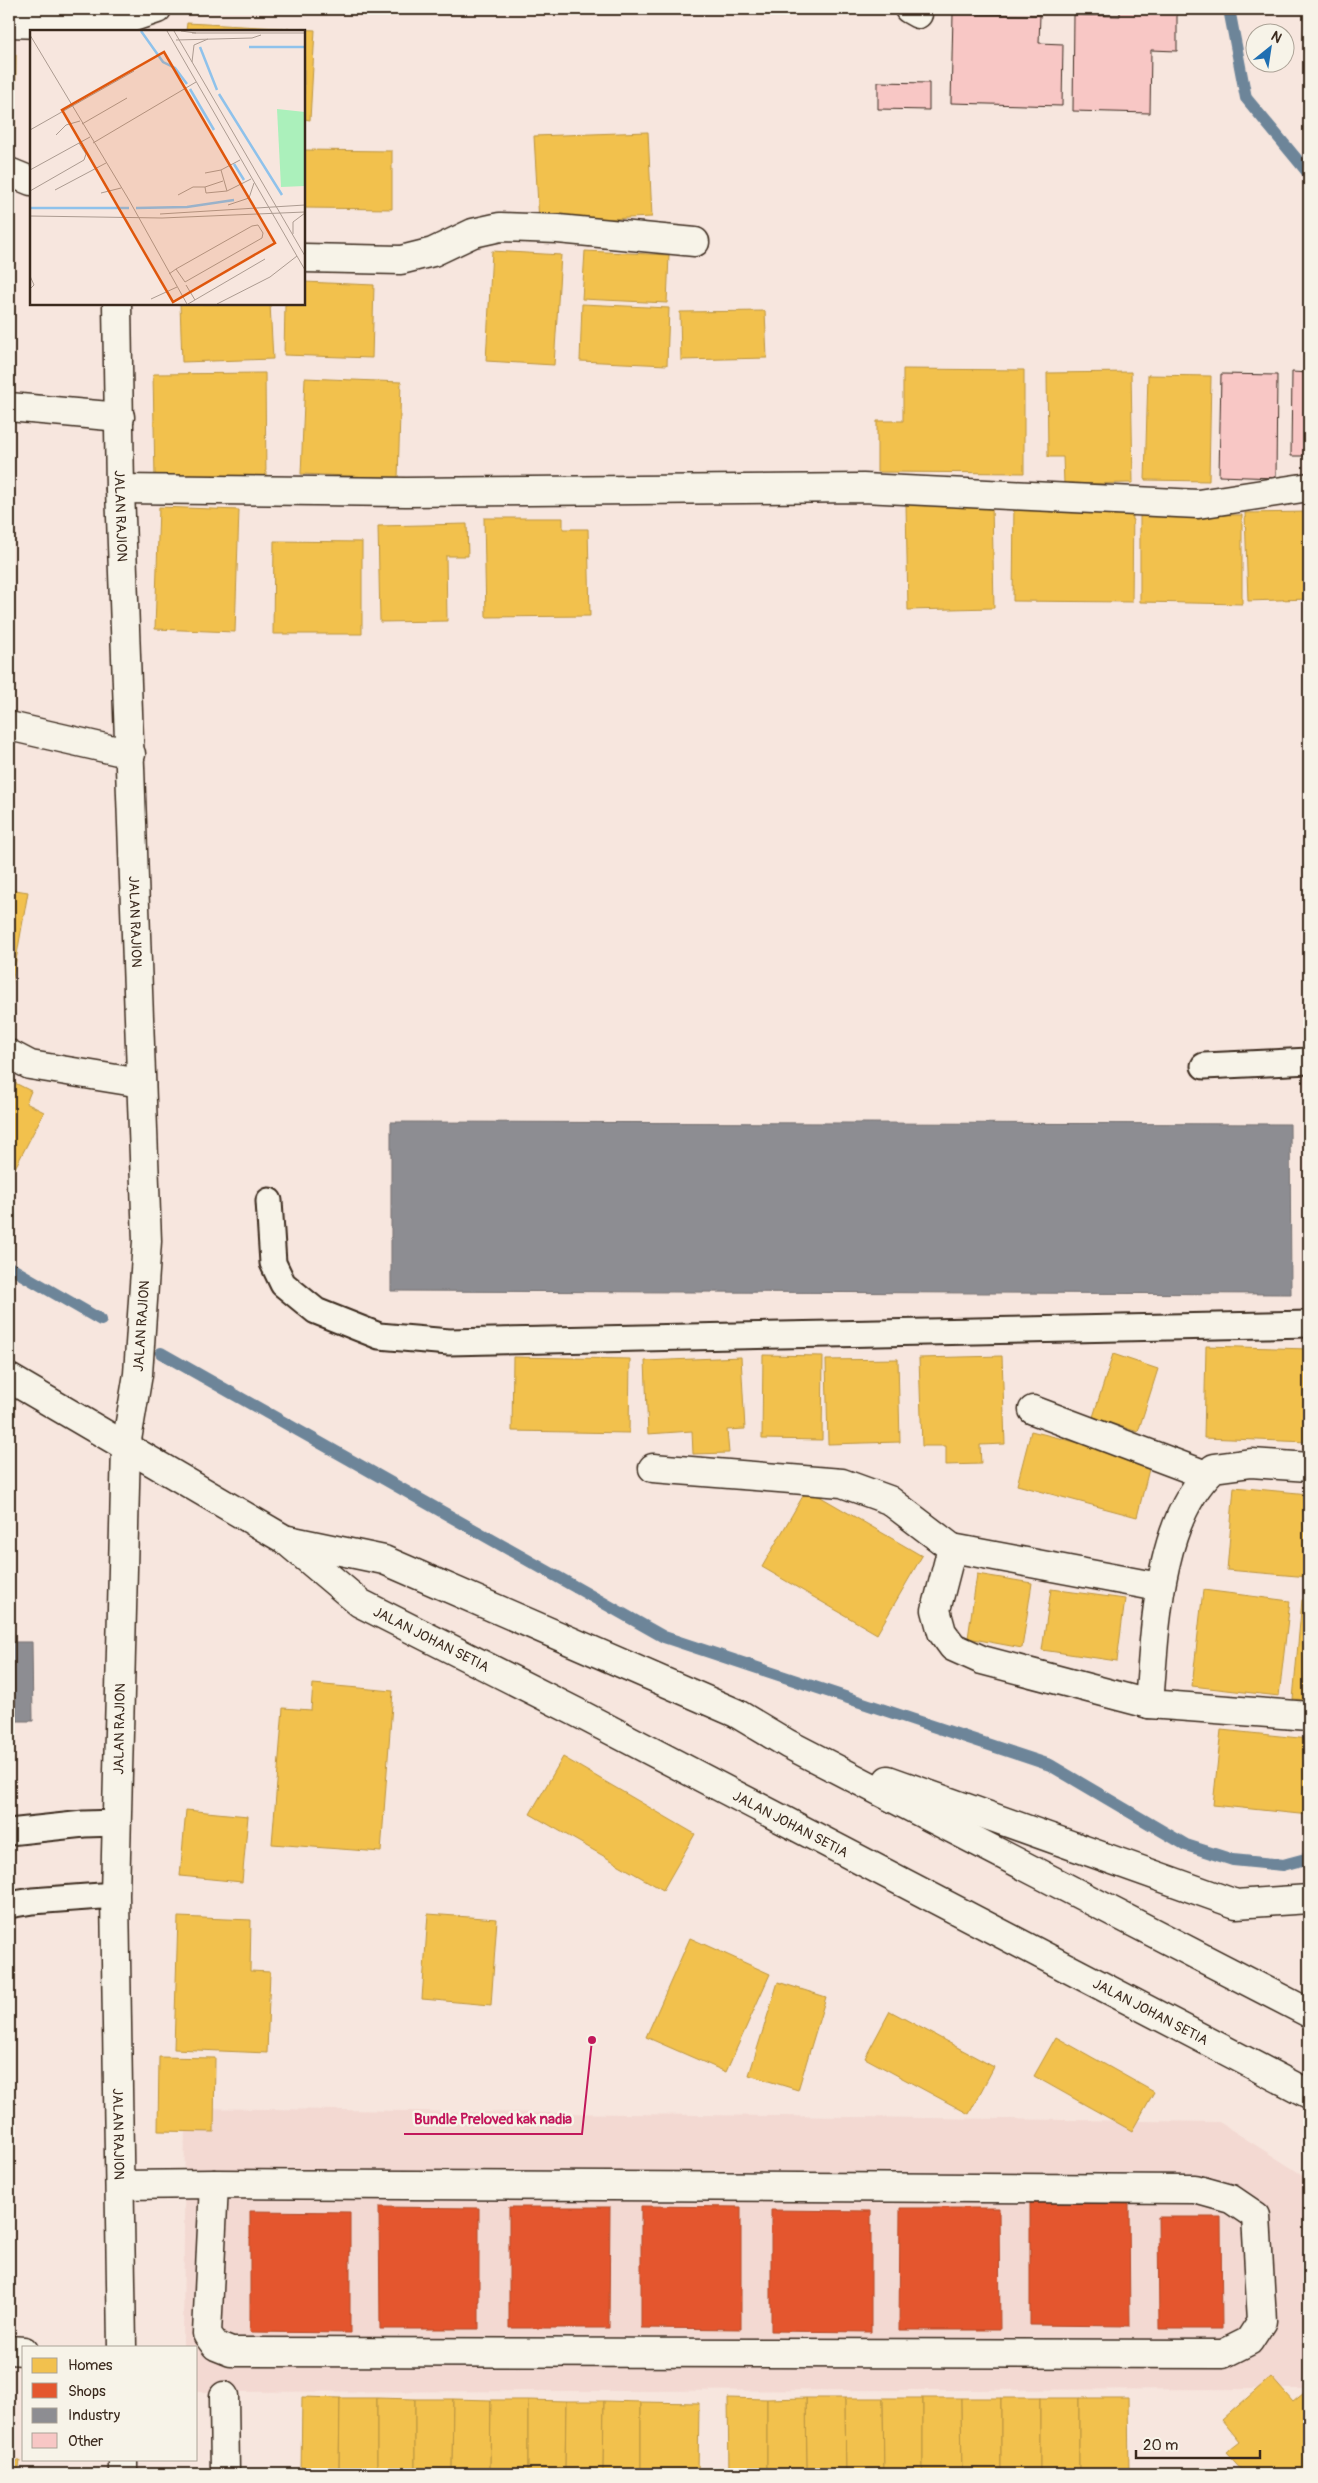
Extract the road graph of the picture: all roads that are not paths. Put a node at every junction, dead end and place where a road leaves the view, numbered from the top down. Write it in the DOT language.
graph roads {
  1 [pos="157,9"];
  2 [pos="106,22"];
  3 [pos="9,23"];
  4 [pos="9,172"];
  5 [pos="30,181"];
  6 [pos="695,242"];
  7 [pos="305,258"];
  8 [pos="117,305"];
  9 [pos="9,407"];
  10 [pos="120,417"];
  11 [pos="1309,487"];
  12 [pos="120,489"];
  13 [pos="9,726"];
  14 [pos="131,754"];
  15 [pos="9,1054"];
  16 [pos="1309,1061"];
  17 [pos="1204,1066"];
  18 [pos="141,1083"];
  19 [pos="269,1201"];
  20 [pos="1309,1324"];
  21 [pos="9,1378"];
  22 [pos="1033,1410"];
  23 [pos="126,1446"];
  24 [pos="1309,1467"];
  25 [pos="653,1468"];
  26 [pos="1206,1475"];
  27 [pos="284,1539"];
  28 [pos="952,1548"];
  29 [pos="1159,1587"];
  30 [pos="1149,1704"];
  31 [pos="1309,1716"];
  32 [pos="788,1744"];
  33 [pos="116,1823"];
  34 [pos="9,1832"];
  35 [pos="115,1895"];
  36 [pos="1309,1899"];
  37 [pos="9,1905"];
  38 [pos="1309,2013"];
  39 [pos="1309,2094"];
  40 [pos="214,2184"];
  41 [pos="121,2185"];
  42 [pos="122,2346"];
  43 [pos="9,2350"];
  44 [pos="22,2352"];
  45 [pos="224,2396"];
  46 [pos="122,2460"];
  47 [pos="122,2474"];
  48 [pos="224,2474"];
  1 -- 2 [label="street"];
  2 -- 3 [label="street"];
  4 -- 5 [label="street"];
  6 -- 7 [label="street"];
  8 -- 10 [label="street, JALAN RAJION"];
  9 -- 10 [label="street"];
  10 -- 12 [label="street, JALAN RAJION"];
  11 -- 12 [label="street"];
  12 -- 14 [label="street, JALAN RAJION"];
  13 -- 14 [label="street"];
  14 -- 18 [label="street, JALAN RAJION"];
  15 -- 18 [label="street"];
  16 -- 17 [label="lane"];
  18 -- 23 [label="street, JALAN RAJION"];
  19 -- 20 [label="lane"];
  21 -- 23 [label="street, JALAN JOHAN SETIA"];
  22 -- 26 [label="street"];
  23 -- 27 [label="street, JALAN JOHAN SETIA"];
  23 -- 33 [label="street, JALAN RAJION"];
  24 -- 26 [label="street"];
  25 -- 28 [label="street"];
  26 -- 29 [label="street"];
  27 -- 32 [label="street, JALAN JOHAN SETIA"];
  27 -- 39 [label="street, JALAN JOHAN SETIA"];
  28 -- 29 [label="street"];
  28 -- 30 [label="street"];
  29 -- 30 [label="street"];
  30 -- 31 [label="street"];
  32 -- 36 [label="street"];
  32 -- 38 [label="street, JALAN JOHAN SETIA"];
  33 -- 34 [label="lane"];
  33 -- 35 [label="street, JALAN RAJION"];
  35 -- 37 [label="lane"];
  35 -- 41 [label="street, JALAN RAJION"];
  40 -- 40 [label="street"];
  40 -- 41 [label="street"];
  41 -- 42 [label="street, JALAN RAJION"];
  43 -- 44 [label="street"];
  45 -- 48 [label="street"];
  46 -- 47 [label="street"];
}
